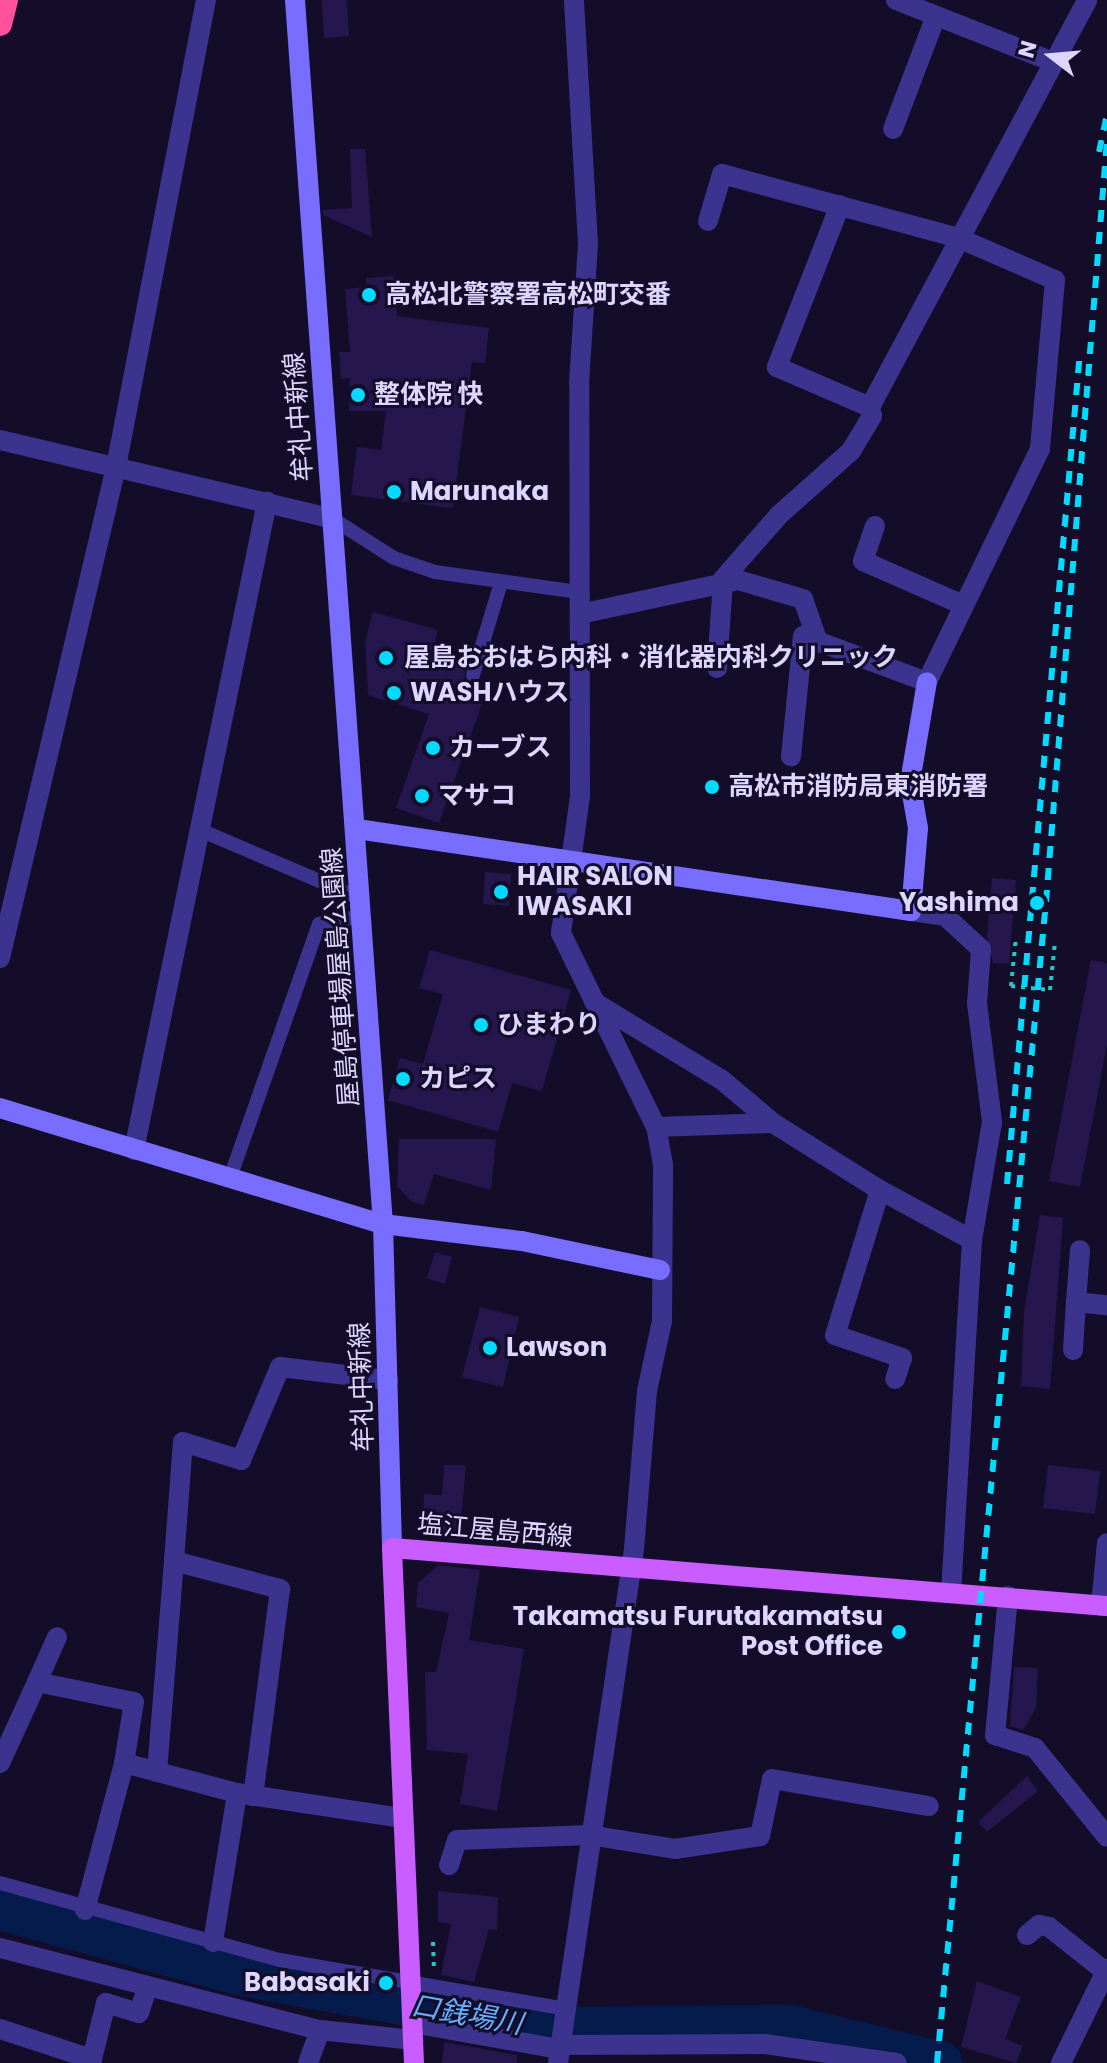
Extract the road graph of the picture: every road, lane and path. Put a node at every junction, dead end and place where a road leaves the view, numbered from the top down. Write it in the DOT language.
graph roads {
  1 [pos="6,0"];
  2 [pos="206,0"];
  3 [pos="295,0"];
  4 [pos="574,0"];
  5 [pos="896,0"];
  6 [pos="1087,0"];
  7 [pos="936,16"];
  8 [pos="0,24"];
  9 [pos="1053,62"];
  10 [pos="893,129"];
  11 [pos="840,205"];
  12 [pos="708,221"];
  13 [pos="956,237"];
  14 [pos="870,407"];
  15 [pos="0,440"];
  16 [pos="116,467"];
  17 [pos="267,502"];
  18 [pos="333,519"];
  19 [pos="875,526"];
  20 [pos="723,579"];
  21 [pos="501,583"];
  22 [pos="580,592"];
  23 [pos="963,605"];
  24 [pos="580,614"];
  25 [pos="818,642"];
  26 [pos="717,668"];
  27 [pos="473,675"];
  28 [pos="927,682"];
  29 [pos="791,756"];
  30 [pos="357,829"];
  31 [pos="200,830"];
  32 [pos="568,859"];
  33 [pos="362,907"];
  34 [pos="911,911"];
  35 [pos="1016,937"];
  36 [pos="1055,942"];
  37 [pos="0,958"];
  38 [pos="594,1002"];
  39 [pos="0,1108"];
  40 [pos="773,1123"];
  41 [pos="656,1127"];
  42 [pos="134,1150"];
  43 [pos="230,1178"];
  44 [pos="880,1190"];
  45 [pos="383,1224"];
  46 [pos="972,1240"];
  47 [pos="1080,1250"];
  48 [pos="660,1270"];
  49 [pos="1076,1302"];
  50 [pos="1107,1305"];
  51 [pos="1073,1350"];
  52 [pos="895,1379"];
  53 [pos="388,1380"];
  54 [pos="1107,1543"];
  55 [pos="392,1548"];
  56 [pos="174,1561"];
  57 [pos="631,1570"];
  58 [pos="1106,1573"];
  59 [pos="951,1592"];
  60 [pos="1008,1596"];
  61 [pos="1104,1606"];
  62 [pos="57,1637"];
  63 [pos="37,1682"];
  64 [pos="134,1702"];
  65 [pos="162,1708"];
  66 [pos="0,1763"];
  67 [pos="124,1763"];
  68 [pos="157,1772"];
  69 [pos="245,1794"];
  70 [pos="929,1806"];
  71 [pos="403,1818"];
  72 [pos="589,1835"];
  73 [pos="1107,1837"];
  74 [pos="449,1865"];
  75 [pos="0,1883"];
  76 [pos="85,1910"];
  77 [pos="1027,1935"];
  78 [pos="213,1942"];
  79 [pos="0,1948"];
  80 [pos="1106,1971"];
  81 [pos="410,1984"];
  82 [pos="147,1988"];
  83 [pos="566,2011"];
  84 [pos="412,2027"];
  85 [pos="0,2029"];
  86 [pos="320,2030"];
  87 [pos="560,2050"];
  88 [pos="92,2061"];
  89 [pos="308,2063"];
  90 [pos="414,2063"];
  91 [pos="897,2063"];
  92 [pos="1061,2063"];
  1 -- 8 [label="highway"];
  2 -- 16 [label="street"];
  3 -- 18 [label="main road, 牟礼中新線"];
  4 -- 22 [label="street"];
  5 -- 7 [label="street"];
  6 -- 9 [label="street"];
  7 -- 9 [label="street"];
  7 -- 10 [label="street"];
  9 -- 13 [label="street"];
  11 -- 12 [label="street"];
  11 -- 13 [label="street"];
  11 -- 14 [label="street"];
  13 -- 14 [label="street"];
  13 -- 23 [label="street"];
  14 -- 20 [label="street"];
  15 -- 16 [label="street"];
  16 -- 17 [label="street"];
  16 -- 37 [label="street"];
  17 -- 18 [label="street"];
  17 -- 31 [label="street"];
  18 -- 21 [label="lane"];
  18 -- 30 [label="main road, 牟礼中新線"];
  19 -- 23 [label="street"];
  20 -- 24 [label="street"];
  20 -- 25 [label="street"];
  20 -- 26 [label="street"];
  21 -- 22 [label="lane"];
  21 -- 27 [label="lane"];
  22 -- 24 [label="street"];
  23 -- 28 [label="street"];
  24 -- 32 [label="street"];
  25 -- 28 [label="street"];
  25 -- 29 [label="street"];
  28 -- 34 [label="main road"];
  30 -- 32 [label="main road, 屋島停車場屋島公園線"];
  30 -- 33 [label="main road, 屋島停車場屋島公園線"];
  31 -- 33 [label="lane"];
  31 -- 42 [label="street"];
  32 -- 34 [label="main road, 屋島停車場屋島公園線"];
  32 -- 38 [label="street"];
  33 -- 43 [label="lane"];
  33 -- 45 [label="main road, 屋島停車場屋島公園線"];
  34 -- 46 [label="street"];
  35 -- 36 [label="path, bridge"];
  38 -- 40 [label="street"];
  38 -- 41 [label="street"];
  39 -- 42 [label="main road"];
  40 -- 41 [label="street"];
  40 -- 44 [label="street"];
  41 -- 48 [label="street"];
  42 -- 43 [label="main road"];
  43 -- 45 [label="main road"];
  44 -- 46 [label="street"];
  44 -- 52 [label="street"];
  45 -- 48 [label="main road"];
  45 -- 53 [label="main road, 牟礼中新線"];
  46 -- 59 [label="street"];
  47 -- 49 [label="street"];
  48 -- 57 [label="street"];
  49 -- 50 [label="street"];
  49 -- 51 [label="street"];
  53 -- 55 [label="main road, 牟礼中新線"];
  53 -- 56 [label="street"];
  54 -- 58 [label="street"];
  55 -- 57 [label="main road, 塩江屋島西線"];
  55 -- 71 [label="main road, 塩江屋島西線"];
  56 -- 65 [label="street"];
  56 -- 69 [label="street"];
  57 -- 59 [label="main road, 塩江屋島西線"];
  57 -- 72 [label="street"];
  58 -- 61 [label="street"];
  59 -- 60 [label="main road, 塩江屋島西線"];
  60 -- 61 [label="main road, 塩江屋島西線"];
  60 -- 73 [label="street"];
  62 -- 63 [label="street"];
  63 -- 64 [label="street"];
  63 -- 66 [label="street"];
  64 -- 65 [label="street"];
  64 -- 67 [label="street"];
  65 -- 68 [label="street"];
  67 -- 68 [label="street"];
  67 -- 76 [label="street"];
  68 -- 69 [label="street"];
  69 -- 71 [label="street"];
  69 -- 78 [label="street"];
  70 -- 72 [label="street"];
  71 -- 81 [label="main road, 塩江屋島西線"];
  72 -- 74 [label="street"];
  72 -- 83 [label="street"];
  75 -- 76 [label="lane"];
  76 -- 78 [label="lane"];
  77 -- 80 [label="street"];
  78 -- 81 [label="lane"];
  79 -- 82 [label="street"];
  80 -- 92 [label="street"];
  81 -- 83 [label="lane"];
  81 -- 84 [label="main road, 塩江屋島西線"];
  82 -- 86 [label="street"];
  82 -- 88 [label="street"];
  83 -- 87 [label="street"];
  84 -- 86 [label="street"];
  84 -- 87 [label="street"];
  84 -- 90 [label="main road, 塩江屋島西線"];
  85 -- 88 [label="street"];
  86 -- 89 [label="street"];
  87 -- 91 [label="street"];
}
